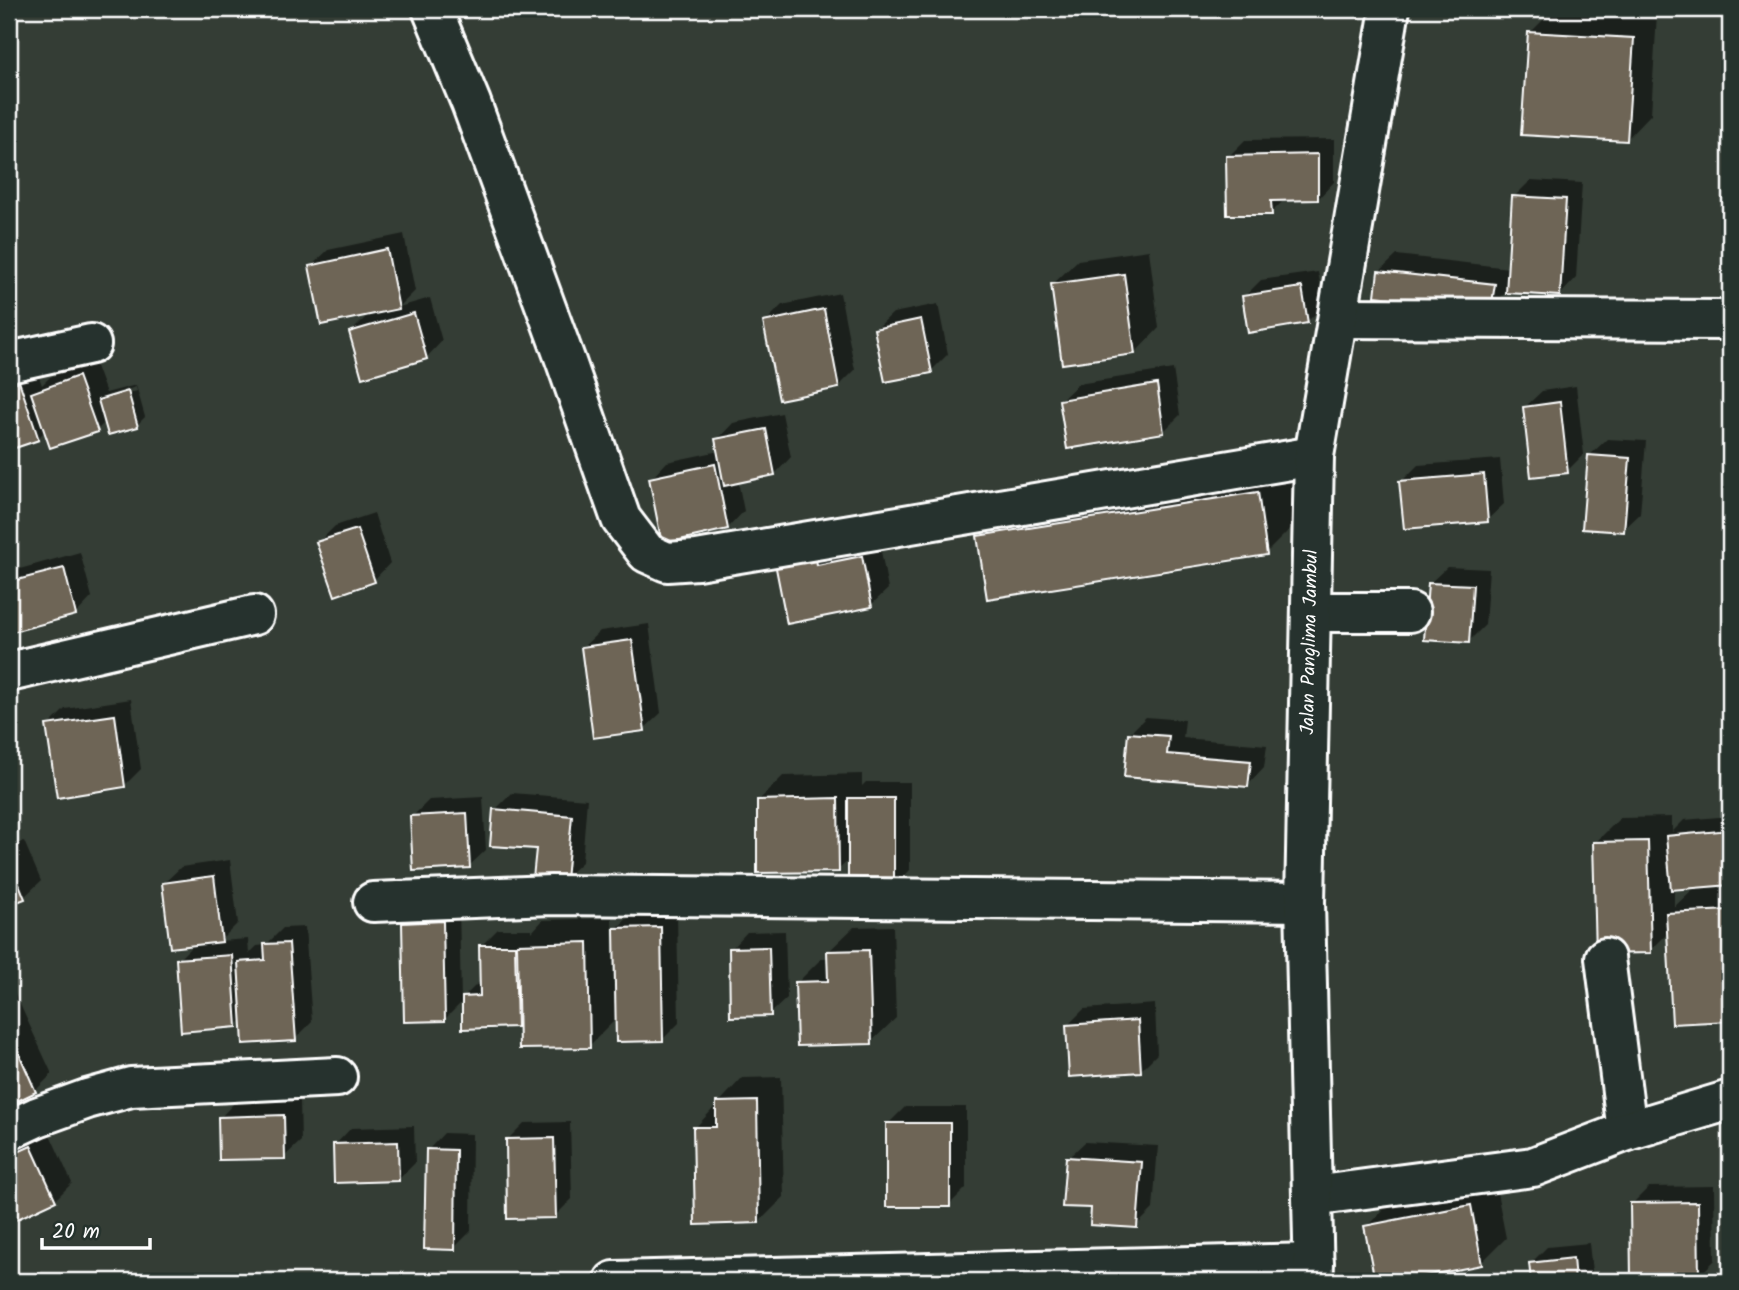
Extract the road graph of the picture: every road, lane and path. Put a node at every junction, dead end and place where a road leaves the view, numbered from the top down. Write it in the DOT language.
graph roads {
  1 [pos="432,9"];
  2 [pos="1390,9"];
  3 [pos="1338,317"];
  4 [pos="1730,320"];
  5 [pos="91,345"];
  6 [pos="9,362"];
  7 [pos="1314,456"];
  8 [pos="1311,612"];
  9 [pos="1409,612"];
  10 [pos="254,615"];
  11 [pos="9,672"];
  12 [pos="373,902"];
  13 [pos="1305,902"];
  14 [pos="1605,958"];
  15 [pos="337,1077"];
  16 [pos="1730,1100"];
  17 [pos="9,1130"];
  18 [pos="1627,1130"];
  19 [pos="1312,1196"];
  20 [pos="1314,1272"];
  21 [pos="614,1281"];
  1 -- 7 [label="street"];
  2 -- 3 [label="street, Jalan Panglima Jambul"];
  3 -- 4 [label="street"];
  3 -- 7 [label="street, Jalan Panglima Jambul"];
  5 -- 6 [label="street"];
  7 -- 8 [label="street, Jalan Panglima Jambul"];
  8 -- 9 [label="street"];
  8 -- 13 [label="street, Jalan Panglima Jambul"];
  10 -- 11 [label="street"];
  12 -- 13 [label="street"];
  13 -- 19 [label="street, Jalan Panglima Jambul"];
  14 -- 18 [label="street"];
  15 -- 17 [label="street"];
  16 -- 18 [label="street"];
  18 -- 19 [label="street"];
  19 -- 20 [label="street, Jalan Panglima Jambul"];
  20 -- 21 [label="street"];
}
